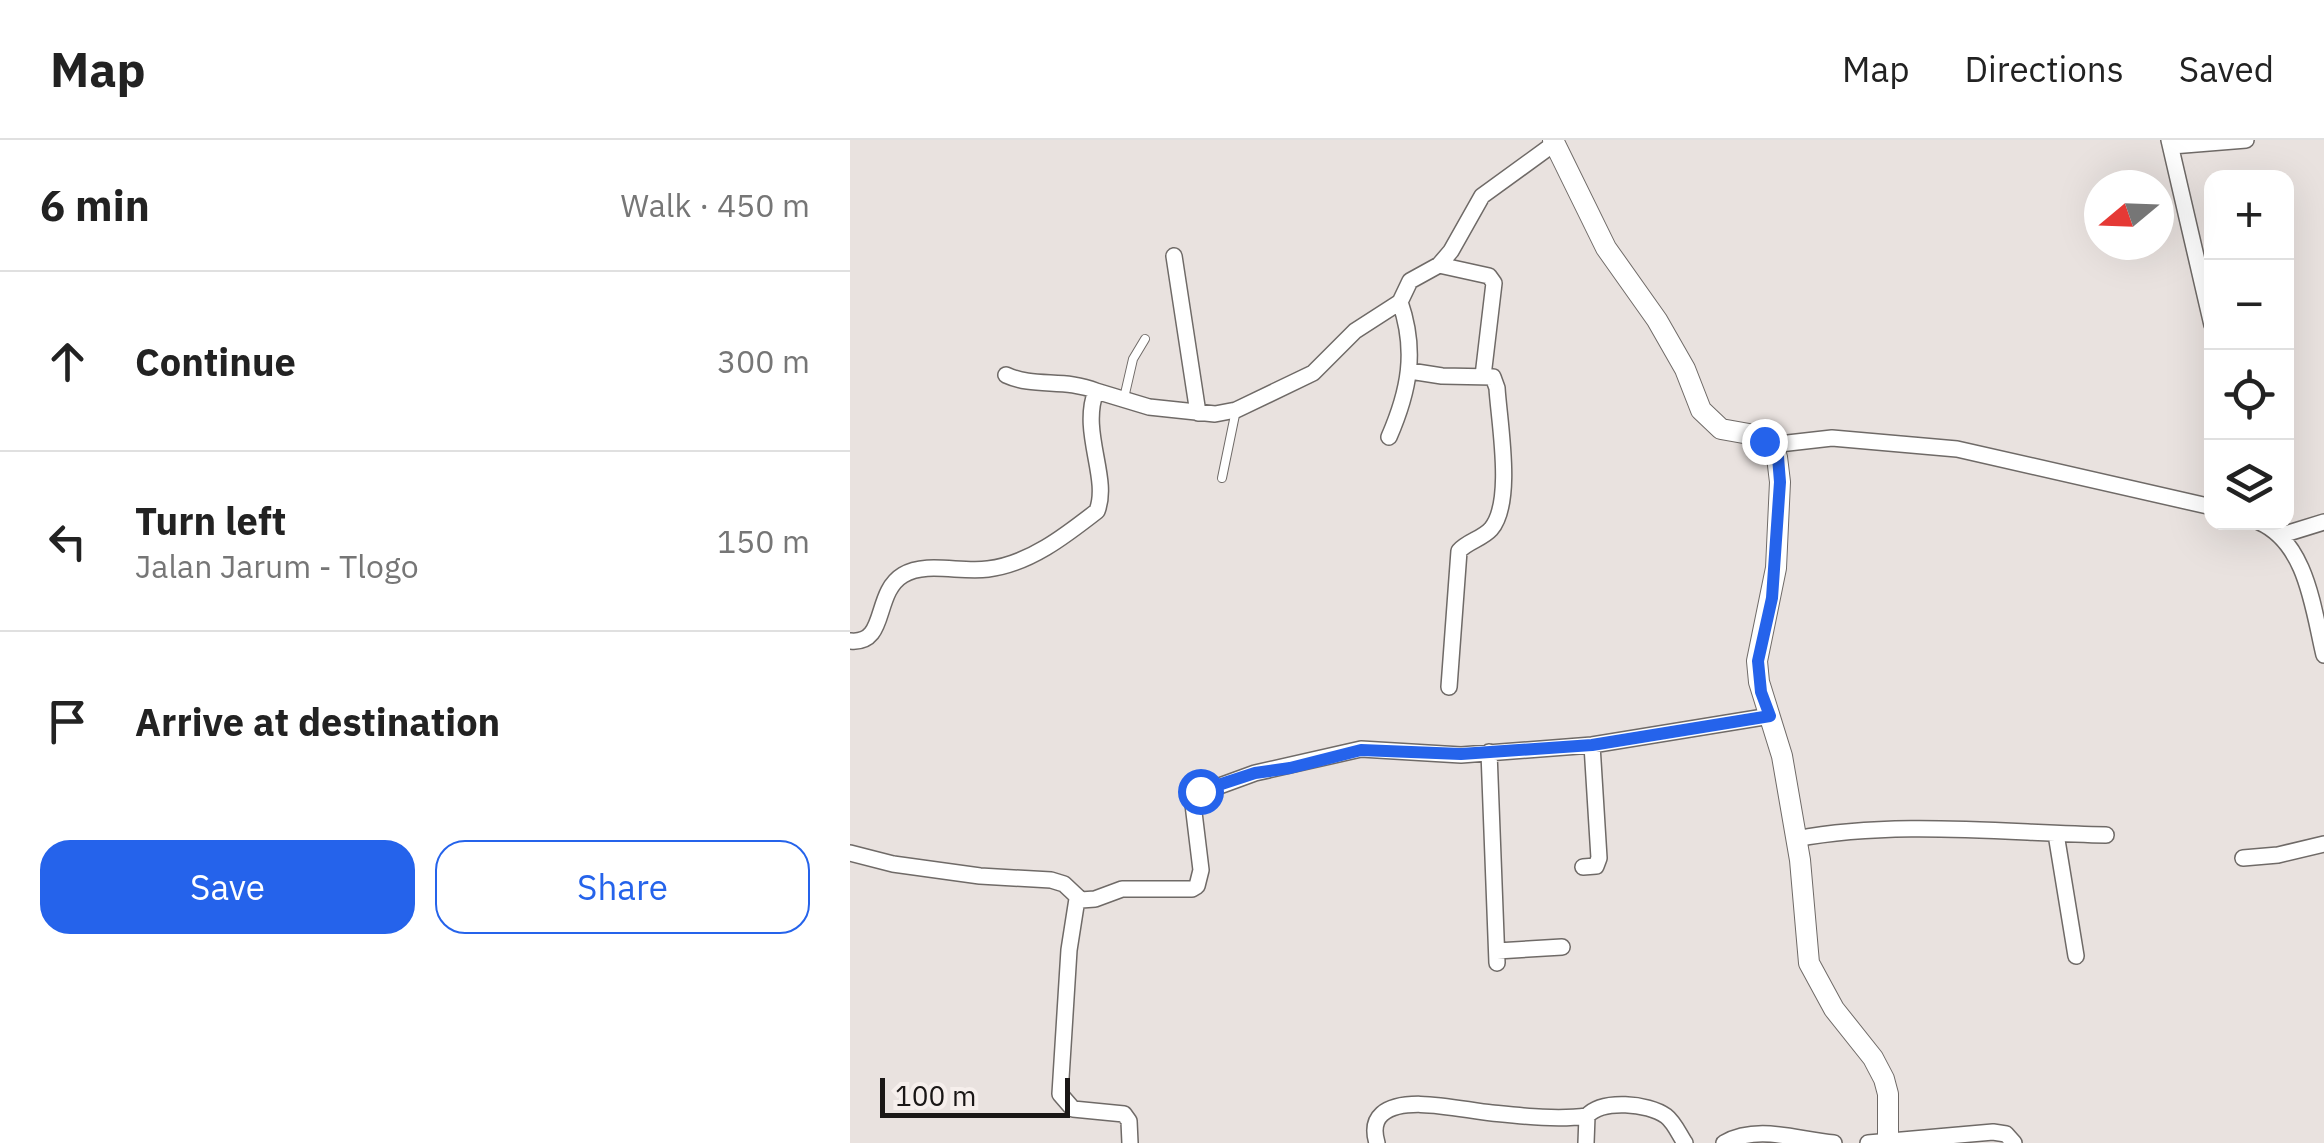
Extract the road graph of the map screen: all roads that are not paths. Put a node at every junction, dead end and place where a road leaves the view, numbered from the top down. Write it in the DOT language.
graph roads {
  1 [pos="2246,140"];
  2 [pos="1554,142"];
  3 [pos="2170,143"];
  4 [pos="1174,256"];
  5 [pos="1440,264"];
  6 [pos="2204,290"];
  7 [pos="1400,302"];
  8 [pos="1144,340"];
  9 [pos="1410,371"];
  10 [pos="1006,375"];
  11 [pos="1482,376"];
  12 [pos="1096,391"];
  13 [pos="1124,398"];
  14 [pos="1236,410"];
  15 [pos="1198,414"];
  16 [pos="1389,438"];
  17 [pos="1770,445"];
  18 [pos="1222,478"];
  19 [pos="2204,506"];
  20 [pos="2324,522"];
  21 [pos="2273,530"];
  22 [pos="2282,535"];
  23 [pos="850,641"];
  24 [pos="2324,655"];
  25 [pos="1449,687"];
  26 [pos="1770,716"];
  27 [pos="1592,745"];
  28 [pos="1489,752"];
  29 [pos="2056,834"];
  30 [pos="2106,835"];
  31 [pos="1796,839"];
  32 [pos="2324,844"];
  33 [pos="850,854"];
  34 [pos="2243,858"];
  35 [pos="1583,867"];
  36 [pos="1078,899"];
  37 [pos="1562,947"];
  38 [pos="2076,956"];
  39 [pos="1587,1116"];
  40 [pos="1881,1142"];
  41 [pos="1130,1143"];
  42 [pos="1376,1143"];
  43 [pos="1586,1143"];
  44 [pos="1685,1143"];
  45 [pos="1724,1143"];
  46 [pos="1834,1143"];
  47 [pos="2014,1143"];
  1 -- 3 [label="street"];
  2 -- 5 [label="street"];
  2 -- 17 [label="street"];
  3 -- 6 [label="street"];
  4 -- 15 [label="street"];
  5 -- 7 [label="street"];
  5 -- 11 [label="street"];
  7 -- 9 [label="street"];
  7 -- 14 [label="street"];
  8 -- 13 [label="lane"];
  9 -- 11 [label="street"];
  9 -- 16 [label="street"];
  10 -- 12 [label="street"];
  11 -- 25 [label="street"];
  12 -- 13 [label="street"];
  12 -- 23 [label="street"];
  13 -- 15 [label="street"];
  14 -- 15 [label="street"];
  14 -- 18 [label="lane"];
  17 -- 19 [label="street"];
  17 -- 26 [label="street"];
  20 -- 22 [label="street"];
  21 -- 22 [label="street"];
  22 -- 24 [label="street"];
  26 -- 27 [label="street"];
  26 -- 31 [label="street"];
  27 -- 28 [label="street"];
  27 -- 35 [label="street"];
  28 -- 36 [label="street"];
  28 -- 37 [label="street"];
  29 -- 30 [label="street"];
  29 -- 31 [label="street"];
  29 -- 38 [label="street"];
  31 -- 40 [label="street"];
  32 -- 34 [label="street"];
  33 -- 36 [label="street"];
  36 -- 41 [label="street"];
  39 -- 42 [label="street"];
  39 -- 43 [label="street"];
  39 -- 44 [label="street"];
  40 -- 47 [label="street"];
  45 -- 46 [label="street"];
}
